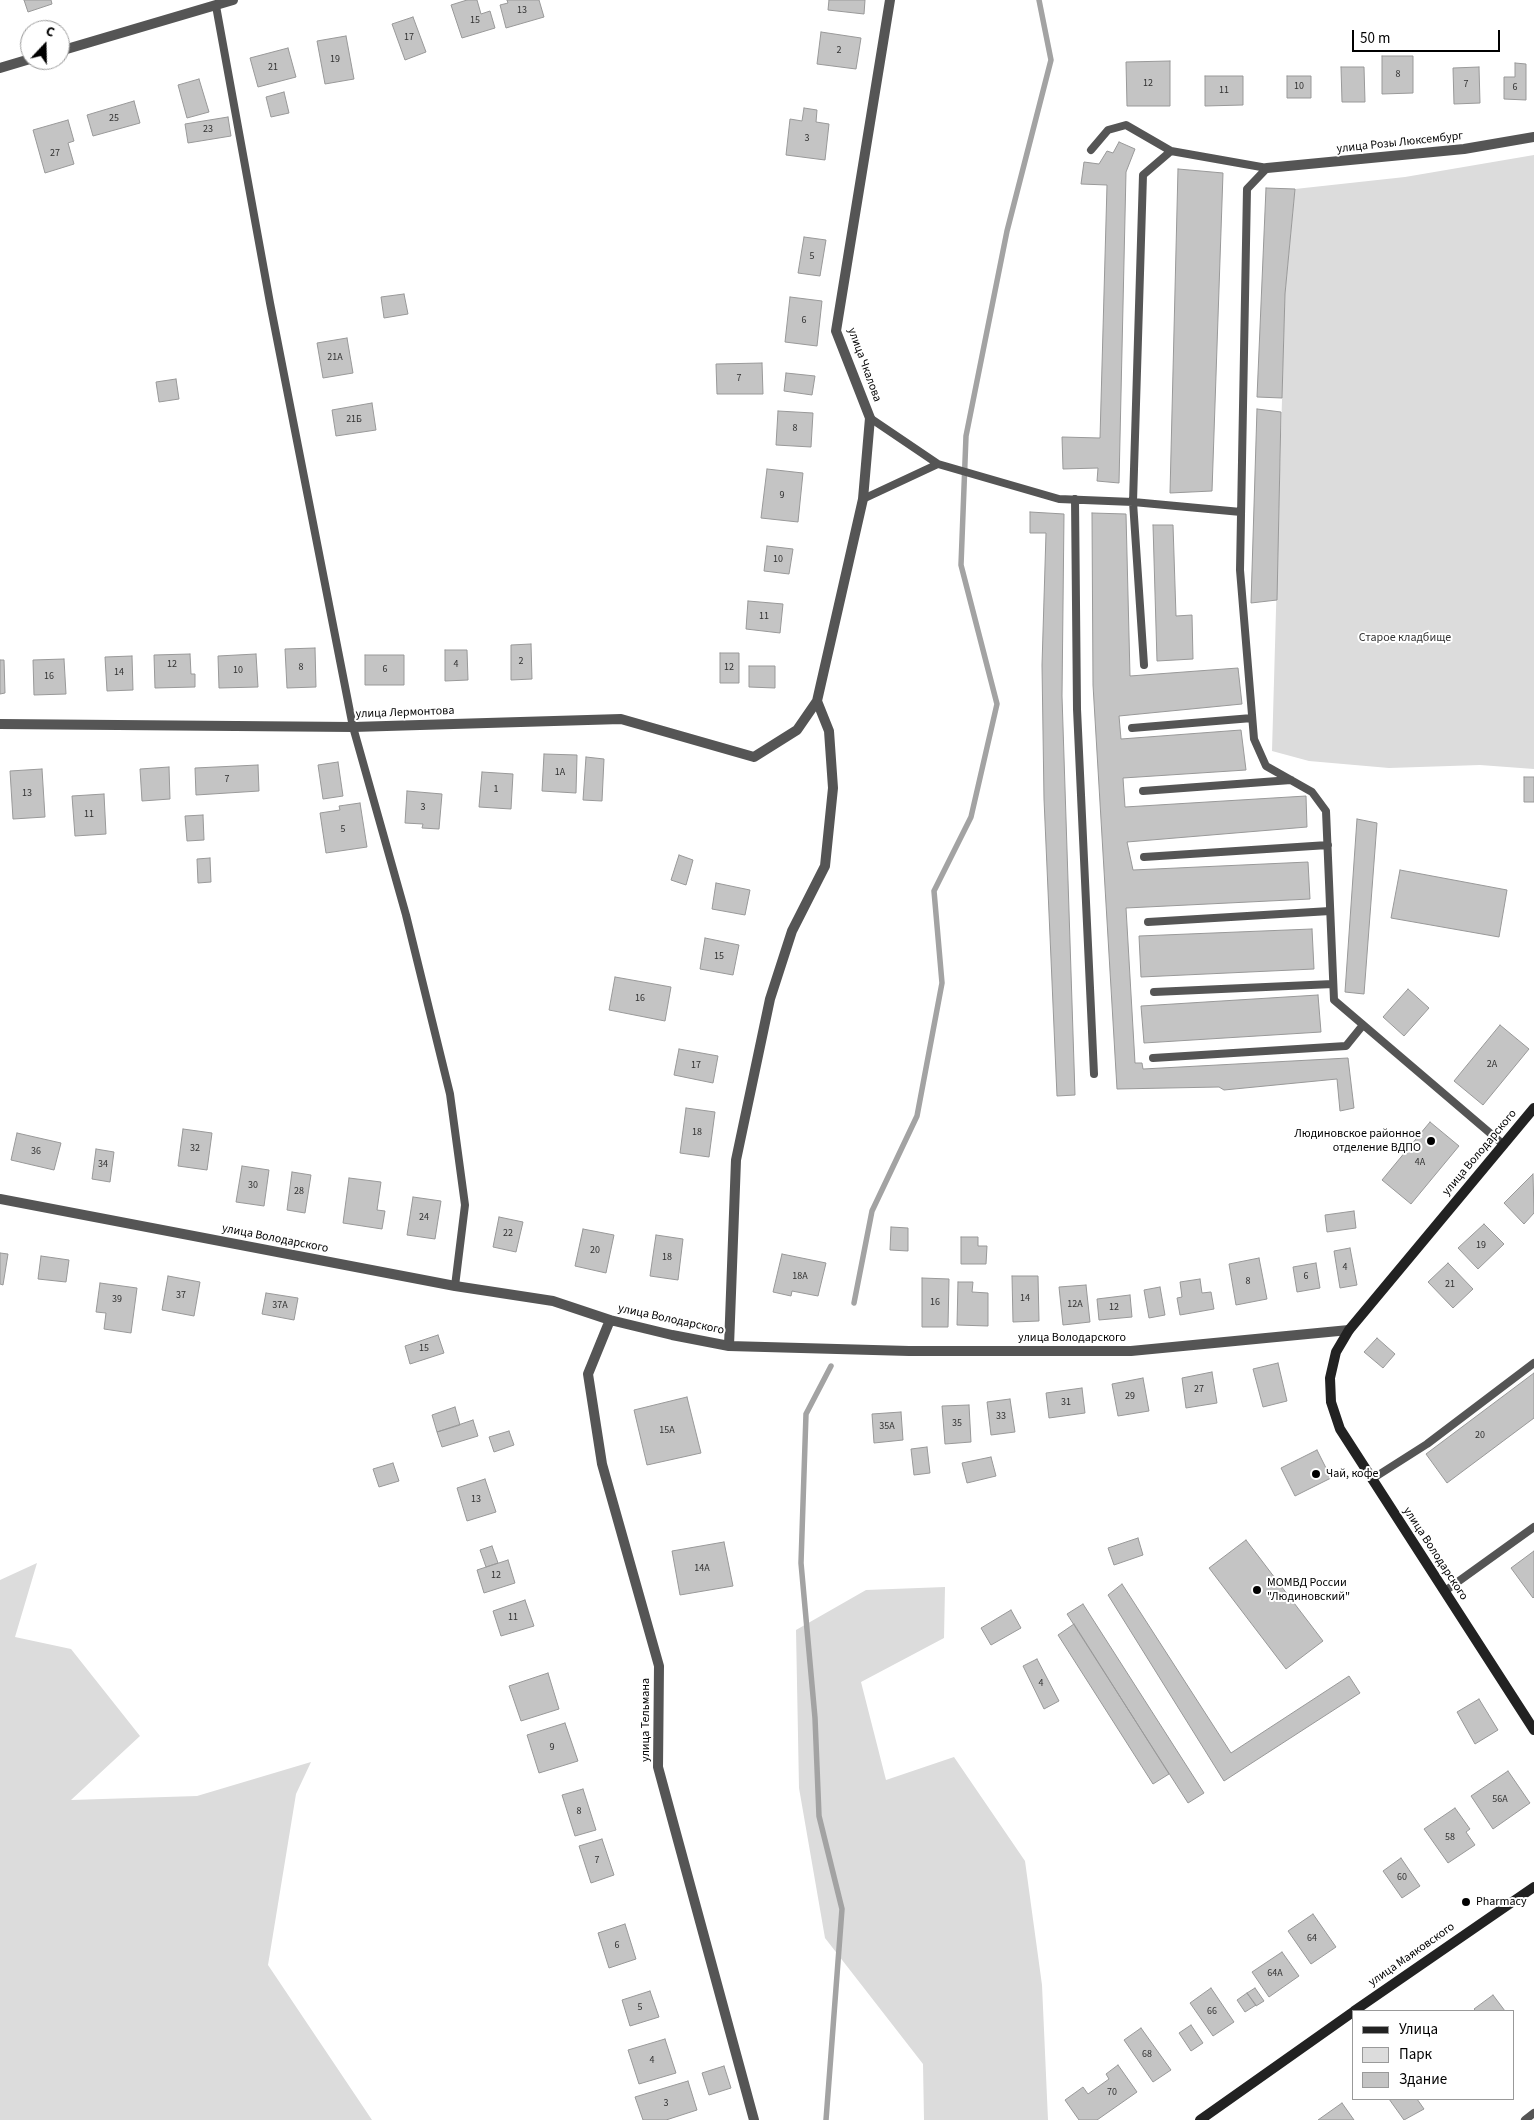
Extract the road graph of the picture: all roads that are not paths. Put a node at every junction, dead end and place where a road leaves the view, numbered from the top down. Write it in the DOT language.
graph roads {
  1 [pos="233,0"];
  2 [pos="890,0"];
  3 [pos="216,6"];
  4 [pos="70,48"];
  5 [pos="20,62"];
  6 [pos="0,68"];
  7 [pos="1534,137"];
  8 [pos="1091,150"];
  9 [pos="1171,151"];
  10 [pos="1267,168"];
  11 [pos="870,418"];
  12 [pos="938,464"];
  13 [pos="863,499"];
  14 [pos="1075,499"];
  15 [pos="1133,502"];
  16 [pos="1241,512"];
  17 [pos="1144,665"];
  18 [pos="817,702"];
  19 [pos="1252,718"];
  20 [pos="0,724"];
  21 [pos="353,727"];
  22 [pos="1132,728"];
  23 [pos="797,730"];
  24 [pos="1292,780"];
  25 [pos="1143,791"];
  26 [pos="1328,845"];
  27 [pos="1144,857"];
  28 [pos="1330,911"];
  29 [pos="1148,922"];
  30 [pos="1334,984"];
  31 [pos="1154,992"];
  32 [pos="1363,1025"];
  33 [pos="1153,1058"];
  34 [pos="1094,1074"];
  35 [pos="1534,1108"];
  36 [pos="1504,1145"];
  37 [pos="0,1199"];
  38 [pos="455,1286"];
  39 [pos="610,1320"];
  40 [pos="1349,1330"];
  41 [pos="728,1346"];
  42 [pos="1534,1364"];
  43 [pos="1372,1479"];
  44 [pos="1534,1527"];
  45 [pos="1445,1592"];
  46 [pos="1534,1730"];
  47 [pos="1534,1887"];
  48 [pos="1356,2010"];
  49 [pos="1352,2013"];
  50 [pos="1534,2113"];
  51 [pos="754,2120"];
  52 [pos="1200,2120"];
  53 [pos="1525,2120"];
  1 -- 3 [label="street"];
  2 -- 11 [label="street, улица Чкалова"];
  3 -- 4 [label="street"];
  3 -- 21 [label="lane"];
  5 -- 6 [label="street"];
  7 -- 10 [label="street, улица Розы Люксембург"];
  8 -- 9 [label="lane"];
  9 -- 10 [label="lane"];
  9 -- 15 [label="lane"];
  10 -- 16 [label="lane"];
  11 -- 12 [label="lane"];
  11 -- 13 [label="street, улица Чкалова"];
  12 -- 13 [label="lane"];
  12 -- 14 [label="lane"];
  13 -- 18 [label="street, улица Чкалова"];
  14 -- 15 [label="lane"];
  14 -- 34 [label="lane"];
  15 -- 16 [label="lane"];
  15 -- 17 [label="lane"];
  16 -- 19 [label="lane"];
  18 -- 23 [label="street, улица Чкалова"];
  18 -- 41 [label="street"];
  19 -- 22 [label="lane"];
  19 -- 24 [label="lane"];
  20 -- 21 [label="street, улица Лермонтова"];
  21 -- 23 [label="street, улица Лермонтова"];
  21 -- 38 [label="lane"];
  24 -- 25 [label="lane"];
  24 -- 26 [label="lane"];
  26 -- 27 [label="lane"];
  26 -- 28 [label="lane"];
  28 -- 29 [label="lane"];
  28 -- 30 [label="lane"];
  30 -- 31 [label="lane"];
  30 -- 32 [label="lane"];
  32 -- 33 [label="lane"];
  32 -- 36 [label="lane"];
  35 -- 36 [label="street, улица Володарского"];
  36 -- 40 [label="street, улица Володарского"];
  37 -- 38 [label="street, улица Володарского"];
  38 -- 39 [label="street, улица Володарского"];
  39 -- 41 [label="street, улица Володарского"];
  39 -- 51 [label="street, улица Тельмана"];
  40 -- 41 [label="street, улица Володарского"];
  40 -- 43 [label="street, улица Володарского"];
  42 -- 43 [label="lane"];
  43 -- 45 [label="street, улица Володарского"];
  44 -- 45 [label="lane"];
  45 -- 46 [label="street, улица Володарского"];
  47 -- 48 [label="street, улица Маяковского"];
  49 -- 52 [label="street, улица Маяковского"];
  50 -- 53 [label="lane"];
}
